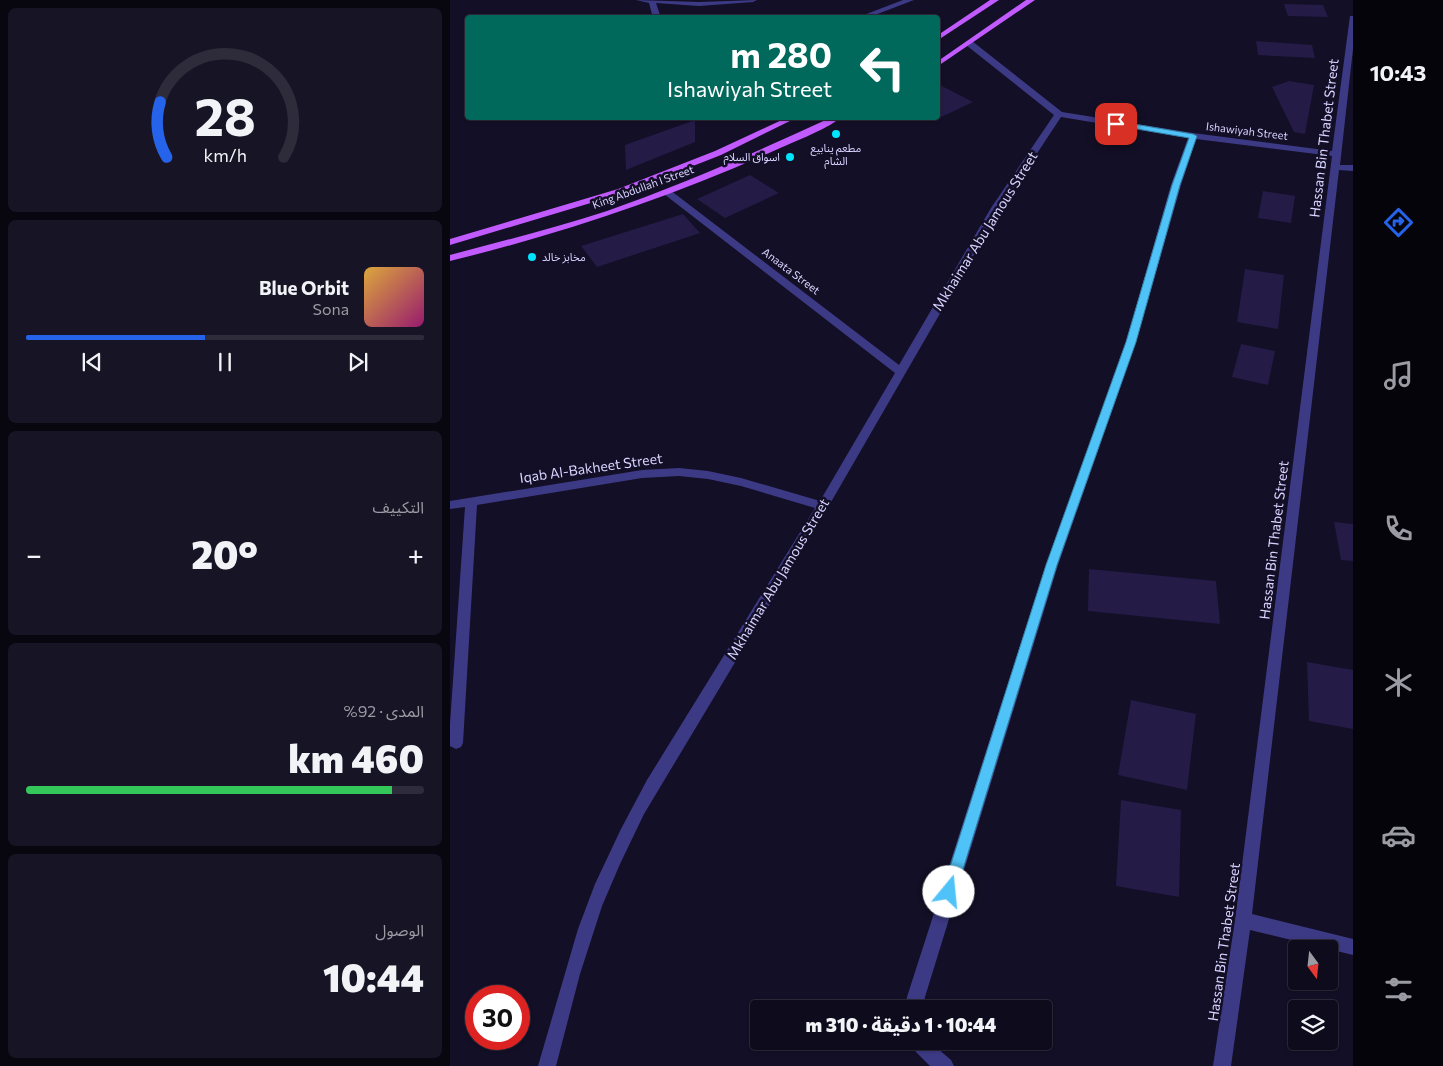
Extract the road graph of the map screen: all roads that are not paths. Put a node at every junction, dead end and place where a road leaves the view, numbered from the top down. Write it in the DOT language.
graph roads {
  1 [pos="640,0"];
  2 [pos="753,0"];
  3 [pos="910,0"];
  4 [pos="995,0"];
  5 [pos="1031,0"];
  6 [pos="652,2"];
  7 [pos="656,15"];
  8 [pos="868,15"];
  9 [pos="1353,18"];
  10 [pos="1353,23"];
  11 [pos="940,37"];
  12 [pos="969,43"];
  13 [pos="940,63"];
  14 [pos="1059,114"];
  15 [pos="788,120"];
  16 [pos="832,120"];
  17 [pos="1193,136"];
  18 [pos="1337,154"];
  19 [pos="1335,167"];
  20 [pos="1353,168"];
  21 [pos="667,192"];
  22 [pos="450,242"];
  23 [pos="450,258"];
  24 [pos="900,371"];
  25 [pos="471,501"];
  26 [pos="450,505"];
  27 [pos="823,506"];
  28 [pos="456,742"];
  29 [pos="1243,920"];
  30 [pos="1353,947"];
  31 [pos="916,1000"];
  32 [pos="925,1050"];
  33 [pos="547,1066"];
  34 [pos="945,1066"];
  35 [pos="1222,1066"];
  1 -- 6 [label="street"];
  2 -- 6 [label="street"];
  3 -- 8 [label="street"];
  4 -- 11 [label="main road"];
  5 -- 12 [label="main road"];
  6 -- 7 [label="street"];
  9 -- 10 [label="street, Hassan Bin Thabet Street"];
  10 -- 18 [label="street, Hassan Bin Thabet Street"];
  12 -- 13 [label="main road"];
  12 -- 14 [label="street, Ishawiyah Street"];
  14 -- 17 [label="street, Ishawiyah Street"];
  14 -- 24 [label="street, Mkhaimar Abu Jamous Street"];
  15 -- 22 [label="main road, King Abdullah I Street"];
  16 -- 21 [label="main road, King Abdullah I Street"];
  17 -- 18 [label="street, Ishawiyah Street"];
  17 -- 31 [label="street"];
  18 -- 19 [label="street, Hassan Bin Thabet Street"];
  19 -- 20 [label="street"];
  19 -- 29 [label="street, Hassan Bin Thabet Street"];
  21 -- 23 [label="main road, King Abdullah I Street"];
  21 -- 24 [label="street, Anaata Street"];
  24 -- 27 [label="street, Mkhaimar Abu Jamous Street"];
  25 -- 26 [label="street, Iqab Al-Bakheet Street"];
  25 -- 27 [label="street, Iqab Al-Bakheet Street"];
  25 -- 28 [label="street"];
  27 -- 33 [label="street, Mkhaimar Abu Jamous Street"];
  29 -- 30 [label="street"];
  29 -- 35 [label="street, Hassan Bin Thabet Street"];
  32 -- 34 [label="street"];
}
